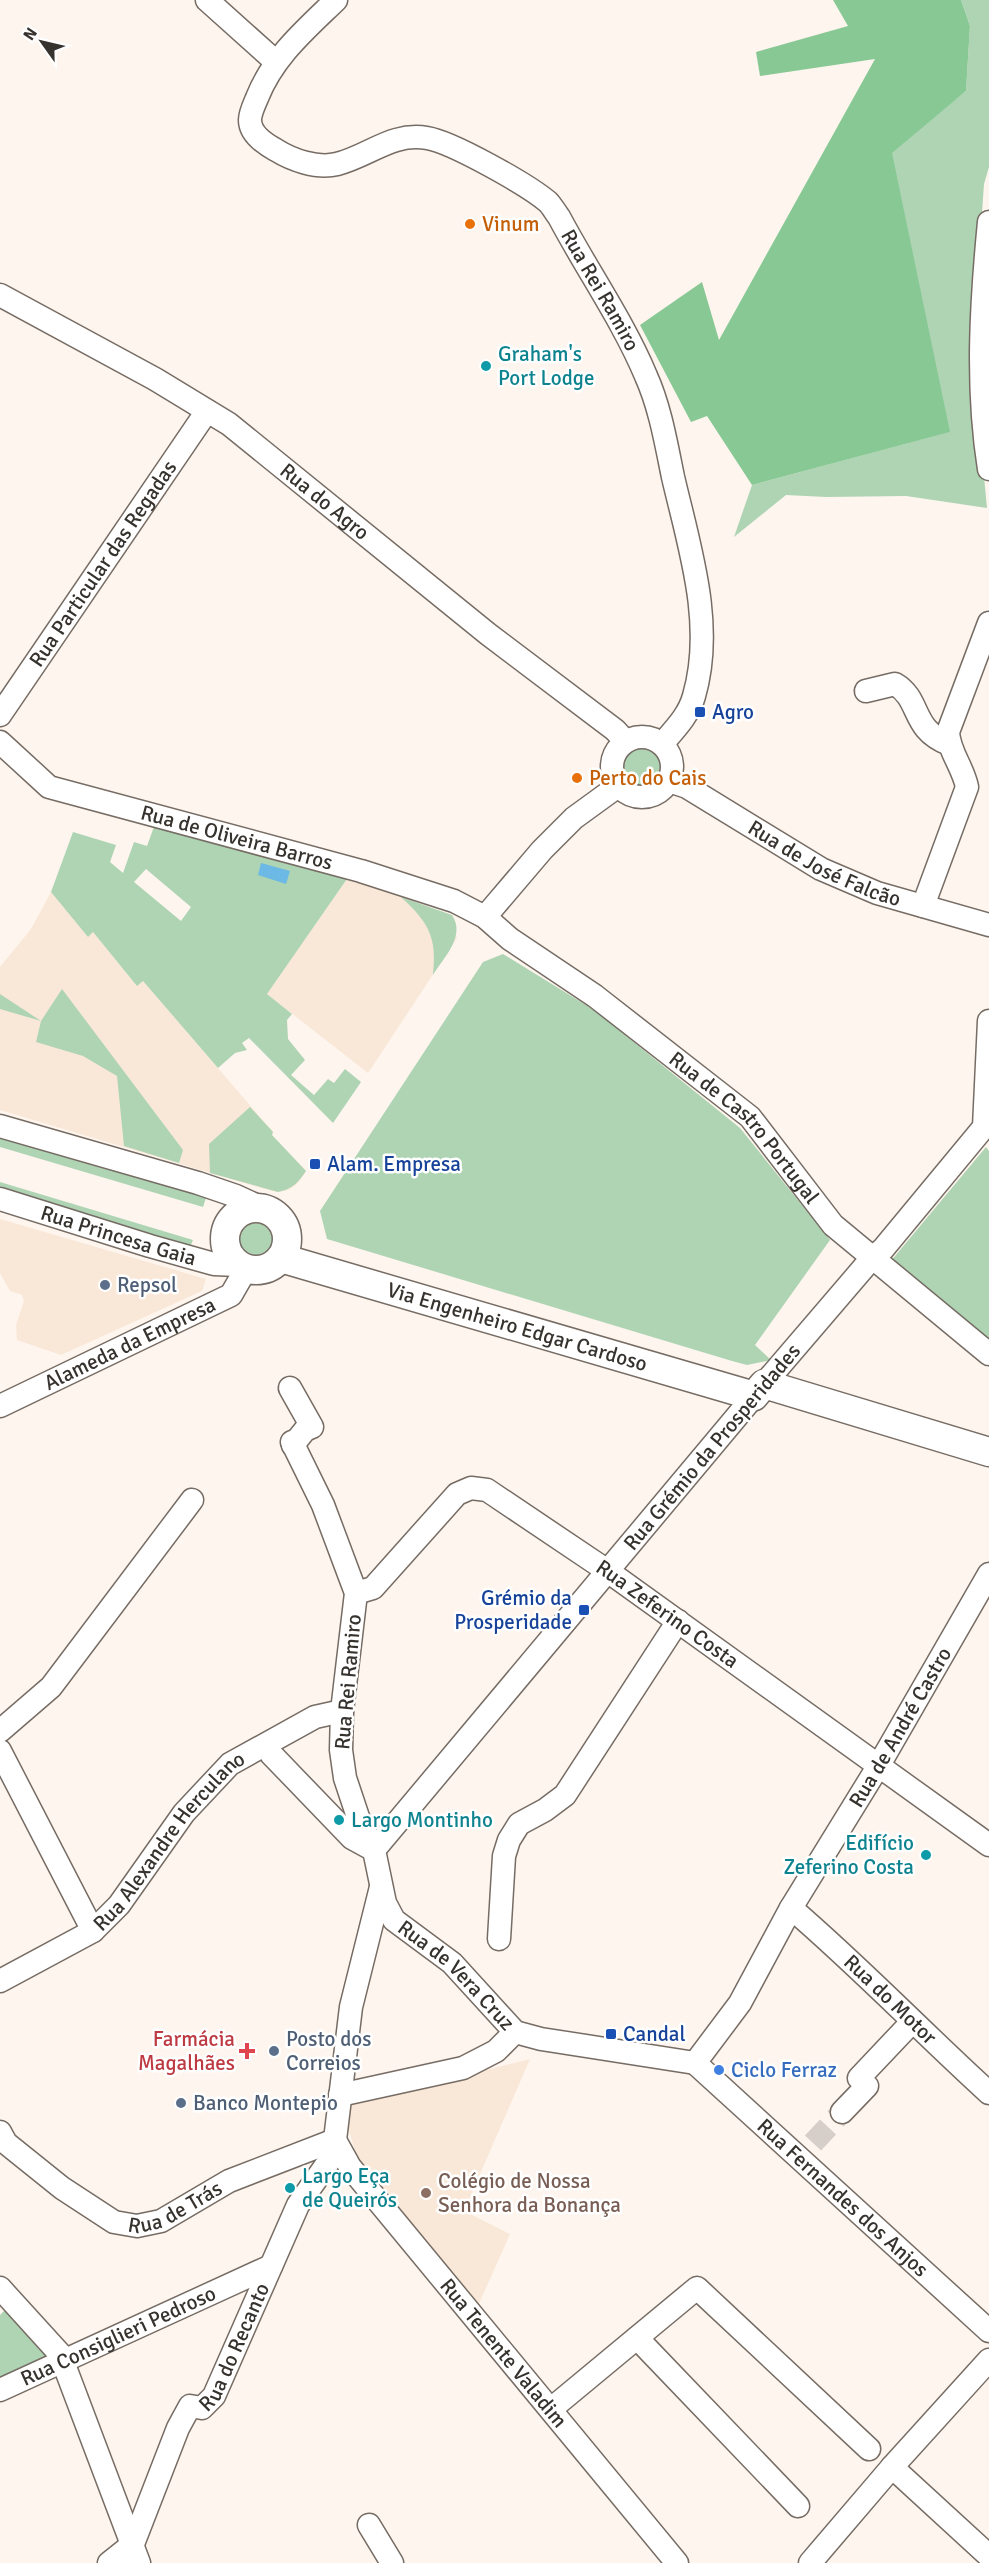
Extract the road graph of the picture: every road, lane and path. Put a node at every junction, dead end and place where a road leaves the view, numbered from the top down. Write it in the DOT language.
graph roads {
  1 [pos="207,0"];
  2 [pos="336,0"];
  3 [pos="275,61"];
  4 [pos="989,222"];
  5 [pos="0,295"];
  6 [pos="985,337"];
  7 [pos="207,411"];
  8 [pos="989,469"];
  9 [pos="989,623"];
  10 [pos="866,691"];
  11 [pos="0,716"];
  12 [pos="626,741"];
  13 [pos="0,742"];
  14 [pos="662,744"];
  15 [pos="949,744"];
  16 [pos="669,781"];
  17 [pos="618,786"];
  18 [pos="923,906"];
  19 [pos="485,917"];
  20 [pos="989,925"];
  21 [pos="989,1021"];
  22 [pos="0,1126"];
  23 [pos="985,1131"];
  24 [pos="0,1199"];
  25 [pos="260,1208"];
  26 [pos="281,1258"];
  27 [pos="872,1258"];
  28 [pos="242,1267"];
  29 [pos="989,1354"];
  30 [pos="290,1388"];
  31 [pos="759,1390"];
  32 [pos="0,1406"];
  33 [pos="989,1452"];
  34 [pos="192,1500"];
  35 [pos="609,1572"];
  36 [pos="989,1574"];
  37 [pos="356,1593"];
  38 [pos="678,1621"];
  39 [pos="342,1711"];
  40 [pos="0,1731"];
  41 [pos="0,1751"];
  42 [pos="272,1754"];
  43 [pos="879,1765"];
  44 [pos="989,1845"];
  45 [pos="374,1850"];
  46 [pos="381,1885"];
  47 [pos="791,1908"];
  48 [pos="93,1931"];
  49 [pos="499,1939"];
  50 [pos="0,1981"];
  51 [pos="912,2022"];
  52 [pos="515,2032"];
  53 [pos="695,2063"];
  54 [pos="989,2093"];
  55 [pos="340,2095"];
  56 [pos="842,2112"];
  57 [pos="3,2138"];
  58 [pos="335,2140"];
  59 [pos="271,2266"];
  60 [pos="0,2288"];
  61 [pos="989,2331"];
  62 [pos="637,2338"];
  63 [pos="989,2360"];
  64 [pos="63,2362"];
  65 [pos="0,2390"];
  66 [pos="551,2409"];
  67 [pos="869,2449"];
  68 [pos="892,2467"];
  69 [pos="798,2506"];
  70 [pos="369,2525"];
  71 [pos="136,2554"];
  72 [pos="989,2556"];
  73 [pos="109,2563"];
  74 [pos="392,2563"];
  75 [pos="677,2563"];
  76 [pos="810,2563"];
  1 -- 3 [label="street"];
  2 -- 3 [label="street, Rua Rei Ramiro"];
  3 -- 14 [label="street, Rua Rei Ramiro"];
  4 -- 6 [label="street"];
  5 -- 7 [label="street, Rua do Agro"];
  6 -- 8 [label="street"];
  7 -- 11 [label="street, Rua Particular das Regadas"];
  7 -- 12 [label="street, Rua do Agro"];
  9 -- 15 [label="street"];
  10 -- 15 [label="street"];
  12 -- 14 [label="street"];
  12 -- 17 [label="street"];
  13 -- 19 [label="street, Rua de Oliveira Barros"];
  14 -- 16 [label="street"];
  15 -- 18 [label="street"];
  16 -- 17 [label="street"];
  16 -- 18 [label="street, Rua de José Falcão"];
  17 -- 19 [label="street"];
  18 -- 20 [label="street, Rua de José Falcão"];
  19 -- 27 [label="street, Rua de Castro Portugal"];
  21 -- 23 [label="street, Rua Grémio da Prosperidades"];
  22 -- 25 [label="street"];
  23 -- 27 [label="street, Rua Grémio da Prosperidades"];
  24 -- 28 [label="street, Rua Princesa Gaia"];
  25 -- 26 [label="main road"];
  25 -- 28 [label="main road"];
  26 -- 28 [label="main road"];
  26 -- 31 [label="main road, Via Engenheiro Edgar Cardoso"];
  27 -- 29 [label="street, Rua de Castro Portugal"];
  27 -- 31 [label="street, Rua Grémio da Prosperidades"];
  28 -- 32 [label="street, Alameda da Empresa"];
  30 -- 37 [label="street, Rua Rei Ramiro"];
  31 -- 33 [label="main road, Via Engenheiro Edgar Cardoso"];
  31 -- 35 [label="street, Rua Grémio da Prosperidades"];
  34 -- 40 [label="street"];
  35 -- 37 [label="street, Rua Zeferino Costa"];
  35 -- 38 [label="street, Rua Zeferino Costa"];
  35 -- 45 [label="street, Rua Grémio da Prosperidades"];
  36 -- 43 [label="street, Rua de André Castro"];
  37 -- 39 [label="street, Rua Rei Ramiro"];
  38 -- 43 [label="street, Rua Zeferino Costa"];
  38 -- 49 [label="street"];
  39 -- 45 [label="street, Rua Rei Ramiro"];
  39 -- 48 [label="street, Rua Alexandre Herculano"];
  41 -- 48 [label="street"];
  42 -- 45 [label="street"];
  43 -- 44 [label="street, Rua Zeferino Costa"];
  43 -- 47 [label="street, Rua de André Castro"];
  45 -- 46 [label="street, Rua Rei Ramiro"];
  46 -- 52 [label="street, Rua de Vera Cruz"];
  46 -- 55 [label="street, Rua Rei Ramiro"];
  47 -- 51 [label="street, Rua do Motor"];
  47 -- 53 [label="street, Rua de André Castro"];
  48 -- 50 [label="street, Rua Alexandre Herculano"];
  51 -- 54 [label="street, Rua do Motor"];
  51 -- 56 [label="street"];
  52 -- 53 [label="street, Rua de Vera Cruz"];
  52 -- 55 [label="street"];
  53 -- 61 [label="street, Rua Fernandes dos Anjos"];
  55 -- 58 [label="street, Rua Rei Ramiro"];
  57 -- 58 [label="street, Rua de Trás"];
  58 -- 59 [label="street, Rua do Recanto"];
  58 -- 66 [label="street, Rua Tenente Valadim"];
  59 -- 64 [label="street, Rua Consiglieri Pedroso"];
  59 -- 71 [label="street, Rua do Recanto"];
  60 -- 64 [label="street"];
  62 -- 66 [label="street"];
  62 -- 67 [label="street"];
  62 -- 69 [label="street"];
  63 -- 68 [label="street"];
  64 -- 65 [label="street, Rua Consiglieri Pedroso"];
  64 -- 71 [label="street"];
  66 -- 75 [label="street, Rua Tenente Valadim"];
  68 -- 72 [label="street"];
  68 -- 76 [label="street"];
  70 -- 74 [label="street"];
  71 -- 73 [label="street"];
}
